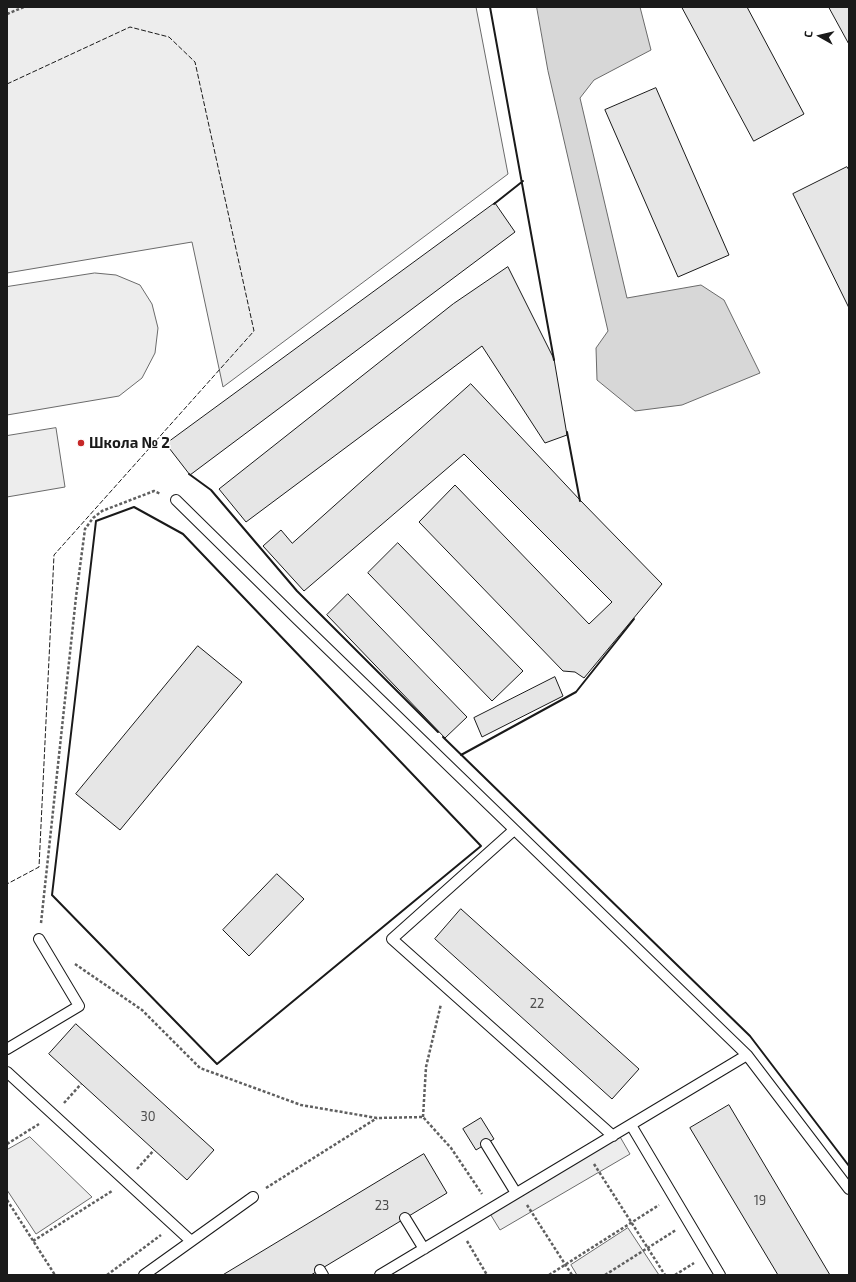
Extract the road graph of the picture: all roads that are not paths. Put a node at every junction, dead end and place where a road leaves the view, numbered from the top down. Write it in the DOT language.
graph roads {
  1 [pos="176,500"];
  2 [pos="514,830"];
  3 [pos="39,939"];
  4 [pos="7,1049"];
  5 [pos="747,1055"];
  6 [pos="7,1072"];
  7 [pos="631,1125"];
  8 [pos="613,1136"];
  9 [pos="486,1144"];
  10 [pos="849,1189"];
  11 [pos="517,1193"];
  12 [pos="253,1197"];
  13 [pos="405,1218"];
  14 [pos="191,1241"];
  15 [pos="424,1249"];
  16 [pos="144,1275"];
  17 [pos="380,1275"];
  18 [pos="720,1275"];
  1 -- 2 [label="lane"];
  2 -- 5 [label="lane"];
  2 -- 8 [label="lane"];
  3 -- 4 [label="lane"];
  5 -- 7 [label="lane"];
  5 -- 10 [label="lane"];
  6 -- 14 [label="lane"];
  7 -- 8 [label="lane"];
  7 -- 18 [label="lane"];
  8 -- 11 [label="lane"];
  9 -- 11 [label="lane"];
  11 -- 15 [label="lane"];
  12 -- 14 [label="lane"];
  13 -- 15 [label="lane"];
  14 -- 16 [label="lane"];
  15 -- 17 [label="lane"];
}
